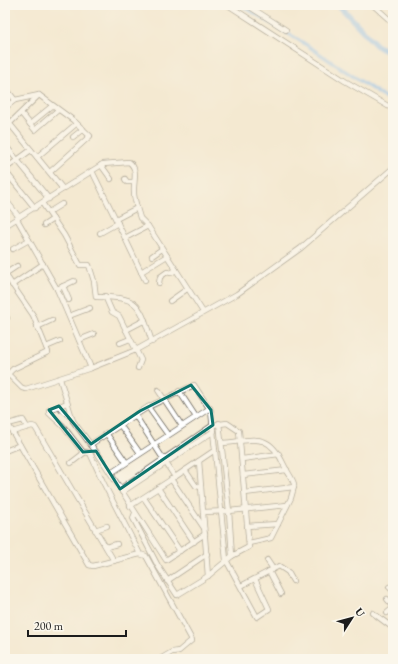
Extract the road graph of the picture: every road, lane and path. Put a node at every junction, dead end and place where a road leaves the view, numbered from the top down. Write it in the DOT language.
graph roads {
  1 [pos="228,5"];
  2 [pos="373,5"];
  3 [pos="245,8"];
  4 [pos="393,23"];
  5 [pos="286,30"];
  6 [pos="5,87"];
  7 [pos="39,95"];
  8 [pos="24,98"];
  9 [pos="15,100"];
  10 [pos="52,106"];
  11 [pos="27,107"];
  12 [pos="5,108"];
  13 [pos="393,109"];
  14 [pos="58,110"];
  15 [pos="22,113"];
  16 [pos="5,118"];
  17 [pos="9,124"];
  18 [pos="30,124"];
  19 [pos="76,124"];
  20 [pos="83,129"];
  21 [pos="73,137"];
  22 [pos="5,145"];
  23 [pos="31,149"];
  24 [pos="37,157"];
  25 [pos="17,159"];
  26 [pos="101,165"];
  27 [pos="393,168"];
  28 [pos="5,169"];
  29 [pos="92,171"];
  30 [pos="50,172"];
  31 [pos="111,179"];
  32 [pos="125,179"];
  33 [pos="134,182"];
  34 [pos="63,190"];
  35 [pos="5,199"];
  36 [pos="48,199"];
  37 [pos="42,203"];
  38 [pos="62,204"];
  39 [pos="35,208"];
  40 [pos="137,208"];
  41 [pos="49,212"];
  42 [pos="18,218"];
  43 [pos="53,219"];
  44 [pos="117,221"];
  45 [pos="44,225"];
  46 [pos="5,226"];
  47 [pos="147,226"];
  48 [pos="100,233"];
  49 [pos="124,237"];
  50 [pos="29,240"];
  51 [pos="13,249"];
  52 [pos="162,249"];
  53 [pos="152,256"];
  54 [pos="167,256"];
  55 [pos="43,264"];
  56 [pos="17,266"];
  57 [pos="176,270"];
  58 [pos="141,272"];
  59 [pos="5,274"];
  60 [pos="145,280"];
  61 [pos="74,281"];
  62 [pos="158,283"];
  63 [pos="12,285"];
  64 [pos="63,286"];
  65 [pos="57,289"];
  66 [pos="187,289"];
  67 [pos="105,296"];
  68 [pos="69,300"];
  69 [pos="170,301"];
  70 [pos="90,308"];
  71 [pos="203,312"];
  72 [pos="69,316"];
  73 [pos="52,320"];
  74 [pos="145,320"];
  75 [pos="37,327"];
  76 [pos="126,330"];
  77 [pos="94,334"];
  78 [pos="130,339"];
  79 [pos="79,340"];
  80 [pos="60,341"];
  81 [pos="153,342"];
  82 [pos="120,343"];
  83 [pos="46,347"];
  84 [pos="136,350"];
  85 [pos="91,368"];
  86 [pos="138,368"];
  87 [pos="6,376"];
  88 [pos="60,379"];
  89 [pos="158,390"];
  90 [pos="179,391"];
  91 [pos="164,398"];
  92 [pos="67,403"];
  93 [pos="60,406"];
  94 [pos="148,407"];
  95 [pos="210,408"];
  96 [pos="135,415"];
  97 [pos="196,417"];
  98 [pos="72,418"];
  99 [pos="5,419"];
  100 [pos="8,424"];
  101 [pos="120,425"];
  102 [pos="212,425"];
  103 [pos="182,426"];
  104 [pos="219,426"];
  105 [pos="27,427"];
  106 [pos="213,431"];
  107 [pos="12,432"];
  108 [pos="106,434"];
  109 [pos="168,435"];
  110 [pos="240,442"];
  111 [pos="91,444"];
  112 [pos="154,444"];
  113 [pos="222,444"];
  114 [pos="20,445"];
  115 [pos="215,450"];
  116 [pos="5,451"];
  117 [pos="96,451"];
  118 [pos="84,453"];
  119 [pos="90,453"];
  120 [pos="140,453"];
  121 [pos="279,454"];
  122 [pos="242,458"];
  123 [pos="164,461"];
  124 [pos="198,461"];
  125 [pos="126,462"];
  126 [pos="71,463"];
  127 [pos="185,470"];
  128 [pos="287,470"];
  129 [pos="111,474"];
  130 [pos="244,475"];
  131 [pos="173,478"];
  132 [pos="201,487"];
  133 [pos="294,487"];
  134 [pos="158,488"];
  135 [pos="121,490"];
  136 [pos="245,493"];
  137 [pos="144,498"];
  138 [pos="287,505"];
  139 [pos="130,506"];
  140 [pos="246,509"];
  141 [pos="221,511"];
  142 [pos="229,511"];
  143 [pos="203,512"];
  144 [pos="135,513"];
  145 [pos="278,524"];
  146 [pos="107,526"];
  147 [pos="247,526"];
  148 [pos="204,528"];
  149 [pos="95,530"];
  150 [pos="205,534"];
  151 [pos="194,542"];
  152 [pos="249,543"];
  153 [pos="117,544"];
  154 [pos="106,547"];
  155 [pos="180,551"];
  156 [pos="140,554"];
  157 [pos="207,554"];
  158 [pos="229,558"];
  159 [pos="166,560"];
  160 [pos="268,560"];
  161 [pos="114,561"];
  162 [pos="158,566"];
  163 [pos="271,570"];
  164 [pos="208,576"];
  165 [pos="255,579"];
  166 [pos="167,581"];
  167 [pos="293,581"];
  168 [pos="242,586"];
  169 [pos="389,587"];
  170 [pos="393,591"];
  171 [pos="281,594"];
  172 [pos="387,599"];
  173 [pos="393,606"];
  174 [pos="373,613"];
  175 [pos="387,613"];
  176 [pos="393,627"];
  177 [pos="160,659"];
  1 -- 3 [label="street"];
  2 -- 4 [label="street"];
  3 -- 5 [label="street"];
  3 -- 13 [label="street"];
  6 -- 9 [label="street"];
  7 -- 8 [label="street"];
  7 -- 10 [label="street"];
  7 -- 11 [label="street"];
  8 -- 9 [label="street"];
  8 -- 11 [label="street"];
  9 -- 12 [label="street"];
  10 -- 14 [label="street"];
  10 -- 18 [label="street"];
  11 -- 15 [label="street"];
  14 -- 18 [label="street"];
  14 -- 19 [label="street"];
  15 -- 17 [label="street"];
  15 -- 18 [label="street"];
  16 -- 17 [label="street"];
  17 -- 23 [label="street"];
  19 -- 20 [label="street"];
  19 -- 24 [label="street"];
  20 -- 21 [label="street"];
  20 -- 30 [label="street"];
  22 -- 25 [label="street"];
  23 -- 24 [label="street"];
  23 -- 25 [label="street"];
  24 -- 30 [label="street"];
  25 -- 28 [label="street"];
  25 -- 36 [label="street"];
  26 -- 29 [label="street"];
  26 -- 31 [label="street"];
  26 -- 33 [label="street"];
  27 -- 71 [label="street"];
  28 -- 39 [label="street"];
  29 -- 34 [label="street"];
  29 -- 44 [label="street"];
  30 -- 34 [label="street"];
  32 -- 33 [label="street"];
  33 -- 40 [label="street"];
  34 -- 36 [label="street"];
  35 -- 42 [label="street"];
  36 -- 37 [label="street"];
  37 -- 39 [label="street"];
  37 -- 41 [label="street"];
  38 -- 41 [label="street"];
  39 -- 42 [label="street"];
  40 -- 44 [label="street"];
  40 -- 47 [label="street"];
  41 -- 43 [label="street"];
  42 -- 46 [label="street"];
  42 -- 50 [label="street"];
  43 -- 45 [label="street"];
  43 -- 67 [label="street"];
  44 -- 48 [label="street"];
  44 -- 49 [label="street"];
  47 -- 49 [label="street"];
  47 -- 52 [label="street"];
  49 -- 58 [label="street"];
  50 -- 51 [label="street"];
  50 -- 55 [label="street"];
  52 -- 53 [label="street"];
  52 -- 54 [label="street"];
  54 -- 57 [label="street"];
  54 -- 58 [label="street"];
  55 -- 63 [label="street"];
  55 -- 65 [label="street"];
  56 -- 59 [label="street"];
  57 -- 62 [label="street"];
  57 -- 66 [label="street"];
  58 -- 60 [label="street"];
  59 -- 63 [label="street"];
  61 -- 64 [label="street"];
  63 -- 75 [label="street"];
  64 -- 65 [label="street"];
  64 -- 68 [label="street"];
  65 -- 72 [label="street"];
  66 -- 69 [label="street"];
  66 -- 71 [label="street"];
  67 -- 74 [label="street"];
  67 -- 76 [label="street"];
  70 -- 72 [label="street"];
  71 -- 81 [label="street"];
  72 -- 79 [label="street"];
  73 -- 75 [label="street"];
  74 -- 76 [label="street"];
  74 -- 81 [label="street"];
  75 -- 83 [label="street"];
  76 -- 78 [label="street"];
  77 -- 79 [label="street"];
  78 -- 82 [label="street"];
  78 -- 84 [label="street"];
  79 -- 85 [label="street"];
  80 -- 83 [label="street"];
  81 -- 84 [label="street"];
  83 -- 87 [label="street"];
  84 -- 85 [label="street"];
  84 -- 86 [label="street"];
  85 -- 88 [label="street"];
  87 -- 88 [label="street"];
  88 -- 92 [label="street"];
  89 -- 91 [label="street"];
  90 -- 91 [label="street"];
  90 -- 95 [label="street"];
  90 -- 97 [label="street"];
  91 -- 94 [label="street"];
  91 -- 103 [label="street"];
  92 -- 93 [label="street"];
  92 -- 98 [label="street"];
  93 -- 98 [label="street"];
  93 -- 118 [label="street"];
  94 -- 96 [label="street"];
  94 -- 109 [label="street"];
  95 -- 97 [label="street"];
  95 -- 102 [label="street"];
  96 -- 101 [label="street"];
  96 -- 112 [label="street"];
  97 -- 103 [label="street"];
  98 -- 111 [label="street"];
  99 -- 100 [label="street"];
  100 -- 105 [label="street"];
  100 -- 107 [label="street"];
  101 -- 108 [label="street"];
  101 -- 120 [label="street"];
  102 -- 104 [label="street"];
  102 -- 106 [label="street"];
  102 -- 123 [label="street"];
  103 -- 109 [label="street"];
  104 -- 106 [label="street"];
  104 -- 110 [label="street"];
  104 -- 113 [label="street"];
  105 -- 107 [label="street"];
  105 -- 149 [label="street"];
  106 -- 115 [label="street"];
  106 -- 123 [label="street"];
  107 -- 114 [label="street"];
  108 -- 111 [label="street"];
  108 -- 125 [label="street"];
  109 -- 112 [label="street"];
  110 -- 113 [label="street"];
  110 -- 121 [label="street"];
  110 -- 122 [label="street"];
  111 -- 117 [label="street"];
  112 -- 120 [label="street"];
  112 -- 123 [label="street"];
  113 -- 142 [label="street"];
  114 -- 116 [label="street"];
  114 -- 161 [label="street"];
  115 -- 124 [label="street"];
  115 -- 141 [label="street"];
  117 -- 119 [label="street"];
  117 -- 129 [label="street"];
  118 -- 119 [label="street"];
  118 -- 126 [label="street"];
  119 -- 156 [label="street"];
  120 -- 125 [label="street"];
  121 -- 122 [label="street"];
  121 -- 128 [label="street"];
  122 -- 130 [label="street"];
  123 -- 131 [label="street"];
  123 -- 135 [label="street"];
  124 -- 127 [label="street"];
  124 -- 132 [label="street"];
  125 -- 129 [label="street"];
  127 -- 131 [label="street"];
  127 -- 132 [label="street"];
  128 -- 130 [label="street"];
  128 -- 133 [label="street"];
  129 -- 135 [label="street"];
  130 -- 136 [label="street"];
  131 -- 134 [label="street"];
  131 -- 148 [label="street"];
  132 -- 143 [label="street"];
  133 -- 136 [label="street"];
  133 -- 138 [label="street"];
  134 -- 137 [label="street"];
  134 -- 151 [label="street"];
  135 -- 139 [label="street"];
  136 -- 140 [label="street"];
  137 -- 139 [label="street"];
  137 -- 155 [label="street"];
  138 -- 140 [label="street"];
  138 -- 145 [label="street"];
  139 -- 144 [label="street"];
  140 -- 142 [label="street"];
  140 -- 147 [label="street"];
  141 -- 142 [label="street"];
  141 -- 143 [label="street"];
  141 -- 158 [label="street"];
  142 -- 158 [label="street"];
  143 -- 148 [label="street"];
  144 -- 159 [label="street"];
  144 -- 162 [label="street"];
  145 -- 147 [label="street"];
  145 -- 152 [label="street"];
  146 -- 149 [label="street"];
  147 -- 152 [label="street"];
  148 -- 150 [label="street"];
  149 -- 154 [label="street"];
  150 -- 151 [label="street"];
  150 -- 157 [label="street"];
  151 -- 155 [label="street"];
  152 -- 158 [label="street"];
  153 -- 154 [label="street"];
  154 -- 161 [label="street"];
  155 -- 159 [label="street"];
  156 -- 161 [label="street"];
  156 -- 177 [label="street"];
  157 -- 164 [label="street"];
  157 -- 166 [label="street"];
  158 -- 164 [label="street"];
  158 -- 168 [label="street"];
  159 -- 162 [label="street"];
  160 -- 163 [label="street"];
  162 -- 166 [label="street"];
  163 -- 165 [label="street"];
  163 -- 167 [label="street"];
  163 -- 171 [label="street"];
  164 -- 166 [label="street"];
  165 -- 168 [label="street"];
  165 -- 168 [label="street"];
  169 -- 170 [label="street"];
  172 -- 173 [label="street"];
  173 -- 175 [label="street"];
  174 -- 176 [label="street"];
}
